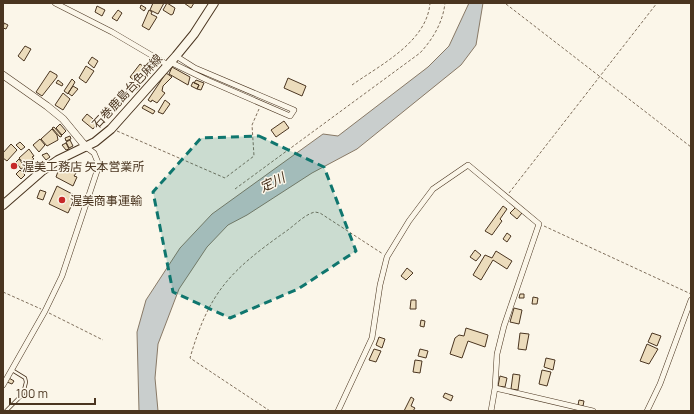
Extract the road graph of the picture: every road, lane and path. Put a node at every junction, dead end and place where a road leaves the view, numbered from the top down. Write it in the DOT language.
graph roads {
  1 [pos="55,3"];
  2 [pos="214,3"];
  3 [pos="430,3"];
  4 [pos="445,3"];
  5 [pos="657,3"];
  6 [pos="506,4"];
  7 [pos="176,56"];
  8 [pos="169,64"];
  9 [pos="600,75"];
  10 [pos="3,76"];
  11 [pos="352,85"];
  12 [pos="262,103"];
  13 [pos="111,129"];
  14 [pos="86,146"];
  15 [pos="691,147"];
  16 [pos="235,189"];
  17 [pos="506,196"];
  18 [pos="3,205"];
  19 [pos="539,224"];
  20 [pos="388,257"];
  21 [pos="3,292"];
  22 [pos="691,294"];
  23 [pos="691,300"];
  24 [pos="45,311"];
  25 [pos="102,340"];
  26 [pos="12,370"];
  27 [pos="3,385"];
  28 [pos="495,388"];
  29 [pos="6,411"];
  30 [pos="270,411"];
  31 [pos="338,411"];
  32 [pos="491,411"];
  33 [pos="593,411"];
  34 [pos="647,411"];
  1 -- 8 [label="street"];
  2 -- 7 [label="main road, 石巻鹿島台色麻線"];
  3 -- 11 [label="path"];
  4 -- 16 [label="path"];
  5 -- 9 [label="path"];
  6 -- 9 [label="path"];
  7 -- 8 [label="main road, 石巻鹿島台色麻線"];
  7 -- 12 [label="street"];
  8 -- 12 [label="street"];
  8 -- 13 [label="main road, 石巻鹿島台色麻線"];
  9 -- 15 [label="path"];
  9 -- 17 [label="path"];
  10 -- 14 [label="street"];
  12 -- 13 [label="path"];
  13 -- 14 [label="main road, 石巻鹿島台色麻線"];
  14 -- 18 [label="main road, 石巻鹿島台色麻線"];
  14 -- 24 [label="street"];
  17 -- 19 [label="street"];
  17 -- 20 [label="street"];
  19 -- 22 [label="path"];
  19 -- 28 [label="street"];
  20 -- 30 [label="path"];
  20 -- 31 [label="street"];
  21 -- 24 [label="path"];
  23 -- 34 [label="street"];
  24 -- 25 [label="path"];
  24 -- 26 [label="street"];
  26 -- 27 [label="street"];
  26 -- 29 [label="lane"];
  28 -- 32 [label="street"];
  28 -- 33 [label="street"];
}
